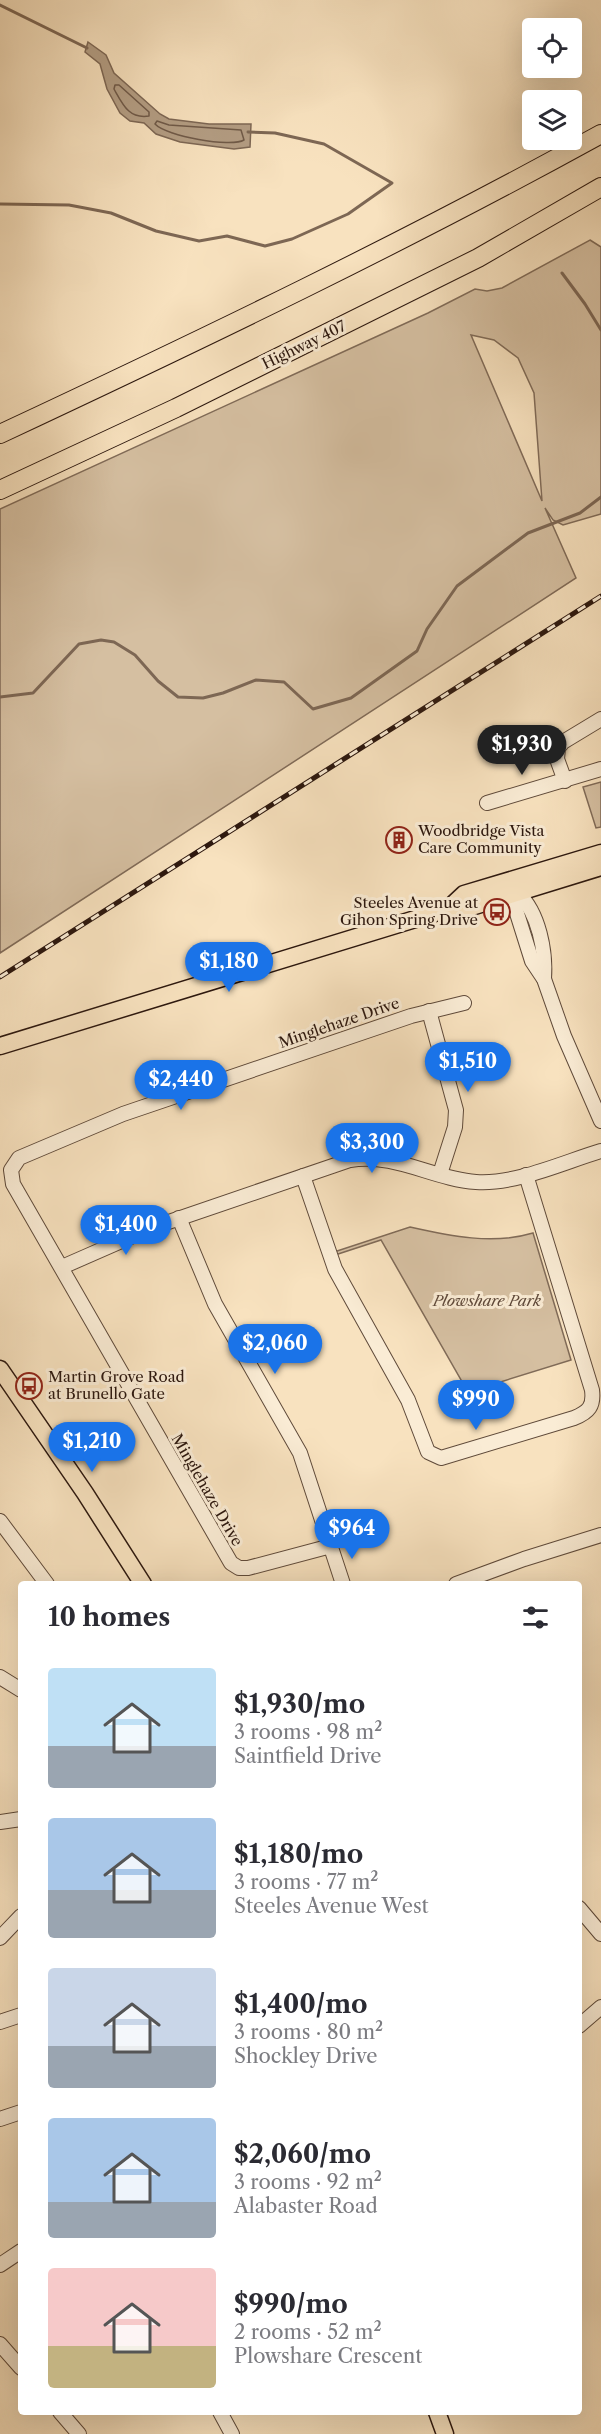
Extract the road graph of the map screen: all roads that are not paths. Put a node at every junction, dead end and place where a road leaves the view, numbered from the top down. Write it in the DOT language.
graph roads {
  1 [pos="601,134"];
  2 [pos="601,188"];
  3 [pos="0,434"];
  4 [pos="0,490"];
  5 [pos="601,719"];
  6 [pos="601,769"];
  7 [pos="565,781"];
  8 [pos="487,802"];
  9 [pos="601,853"];
  10 [pos="601,867"];
  11 [pos="516,886"];
  12 [pos="464,1003"];
  13 [pos="429,1011"];
  14 [pos="0,1046"];
  15 [pos="601,1121"];
  16 [pos="601,1151"];
  17 [pos="440,1174"];
  18 [pos="526,1175"];
  19 [pos="303,1176"];
  20 [pos="179,1218"];
  21 [pos="62,1267"];
  22 [pos="3,1379"];
  23 [pos="0,1521"];
  24 [pos="601,1535"];
  25 [pos="331,1546"];
  26 [pos="45,1581"];
  27 [pos="141,1581"];
  28 [pos="342,1581"];
  29 [pos="464,1581"];
  30 [pos="0,1677"];
  31 [pos="18,1688"];
  32 [pos="18,1819"];
  33 [pos="0,1822"];
  34 [pos="582,1912"];
  35 [pos="18,1920"];
  36 [pos="601,1934"];
  37 [pos="0,1938"];
  38 [pos="601,2007"];
  39 [pos="18,2016"];
  40 [pos="0,2022"];
  41 [pos="582,2023"];
  42 [pos="18,2113"];
  43 [pos="0,2119"];
  44 [pos="18,2253"];
  45 [pos="0,2265"];
  46 [pos="0,2344"];
  47 [pos="18,2365"];
  48 [pos="63,2415"];
  49 [pos="222,2415"];
  50 [pos="438,2415"];
  51 [pos="79,2434"];
  52 [pos="232,2434"];
  53 [pos="445,2434"];
  1 -- 3 [label="highway"];
  2 -- 4 [label="highway, Highway 407"];
  5 -- 7 [label="street"];
  6 -- 7 [label="street"];
  7 -- 8 [label="street"];
  9 -- 11 [label="main road"];
  10 -- 11 [label="main road"];
  11 -- 14 [label="main road"];
  11 -- 15 [label="street"];
  12 -- 13 [label="street, Minglehaze Drive"];
  13 -- 17 [label="street"];
  13 -- 21 [label="street, Minglehaze Drive"];
  16 -- 18 [label="street"];
  17 -- 18 [label="street"];
  17 -- 19 [label="street"];
  18 -- 19 [label="street"];
  19 -- 20 [label="street"];
  20 -- 21 [label="street"];
  20 -- 25 [label="street"];
  21 -- 25 [label="street, Minglehaze Drive"];
  22 -- 27 [label="main road"];
  23 -- 26 [label="street"];
  24 -- 29 [label="street"];
  25 -- 28 [label="street"];
  30 -- 31 [label="street"];
  32 -- 33 [label="street"];
  34 -- 36 [label="street"];
  35 -- 37 [label="street"];
  38 -- 41 [label="street"];
  39 -- 40 [label="street"];
  42 -- 43 [label="street"];
  44 -- 45 [label="street"];
  46 -- 47 [label="street"];
  48 -- 51 [label="street"];
  49 -- 52 [label="street"];
  50 -- 53 [label="main road"];
}
